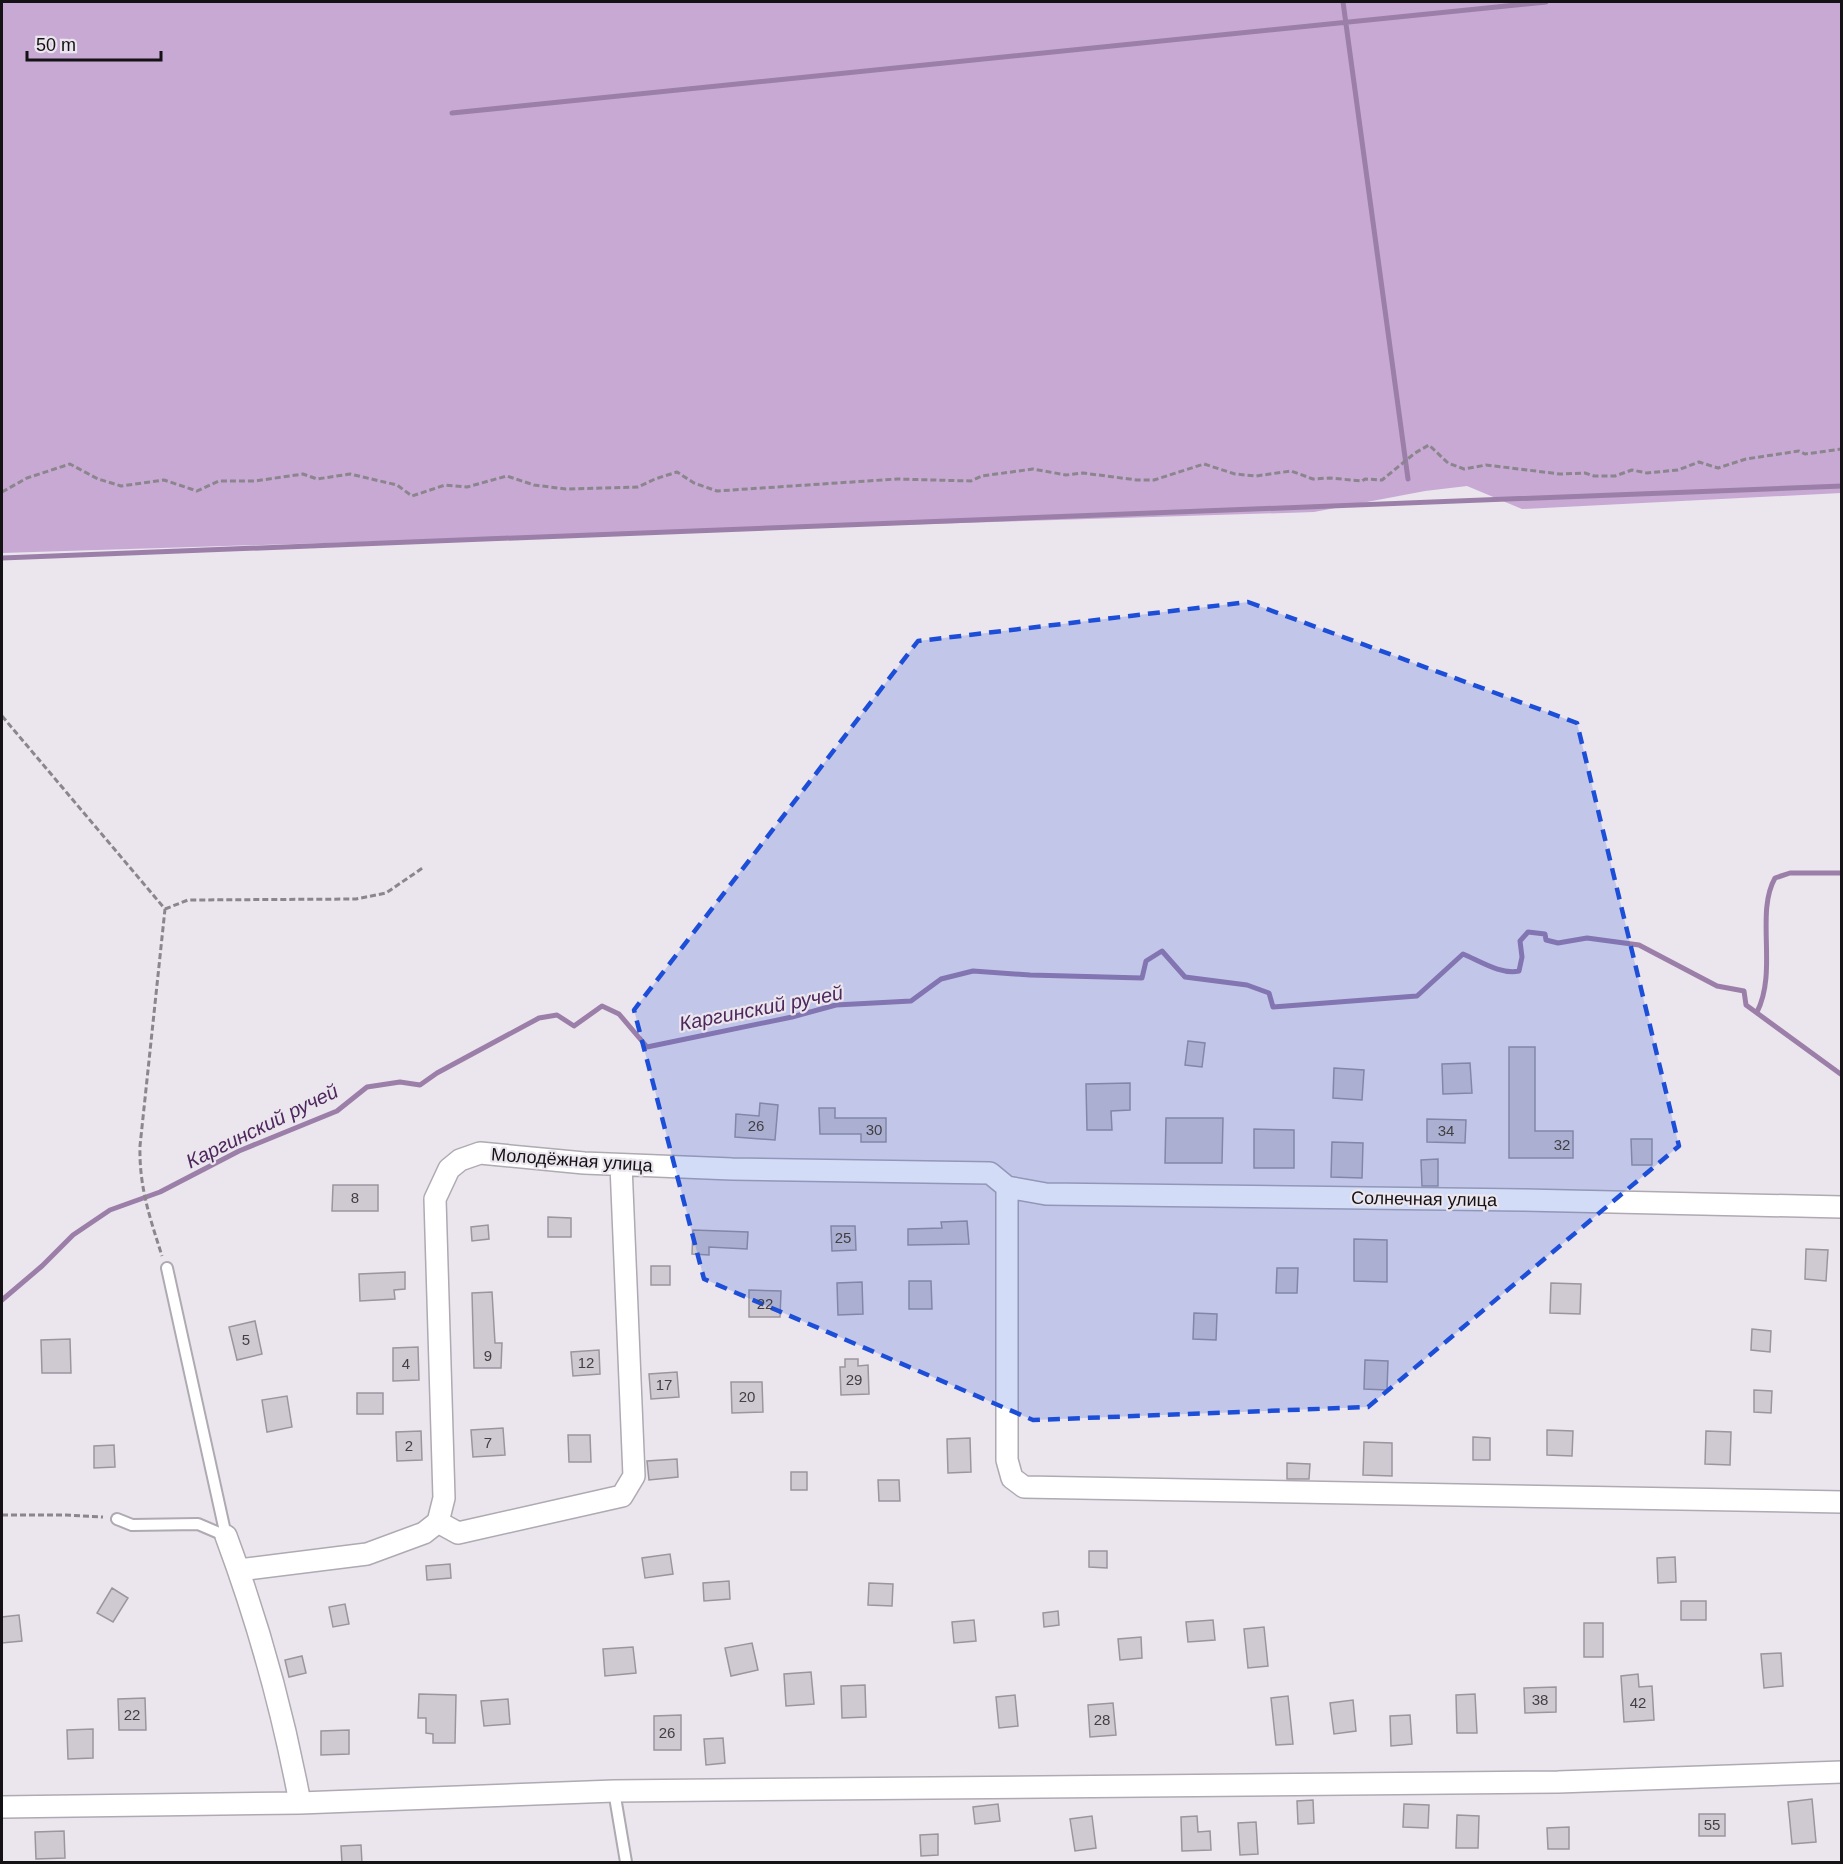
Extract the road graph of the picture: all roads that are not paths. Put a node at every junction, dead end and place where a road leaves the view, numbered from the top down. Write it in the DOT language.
graph roads {
  1 [pos="621,1165"];
  2 [pos="1007,1187"];
  3 [pos="1842,1207"];
  4 [pos="166,1268"];
  5 [pos="1842,1502"];
  6 [pos="117,1519"];
  7 [pos="438,1522"];
  8 [pos="226,1536"];
  9 [pos="238,1570"];
  10 [pos="1842,1772"];
  11 [pos="614,1791"];
  12 [pos="300,1803"];
  13 [pos="2,1807"];
  14 [pos="626,1863"];
  1 -- 2 [label="street, Молодёжная улица"];
  1 -- 7 [label="street"];
  1 -- 7 [label="street, Молодёжная улица"];
  2 -- 3 [label="street, Солнечная улица"];
  2 -- 5 [label="street"];
  4 -- 8 [label="lane"];
  6 -- 8 [label="lane"];
  7 -- 9 [label="street"];
  8 -- 9 [label="street"];
  9 -- 12 [label="street"];
  10 -- 11 [label="street"];
  11 -- 12 [label="street"];
  11 -- 14 [label="lane"];
  12 -- 13 [label="street"];
}
